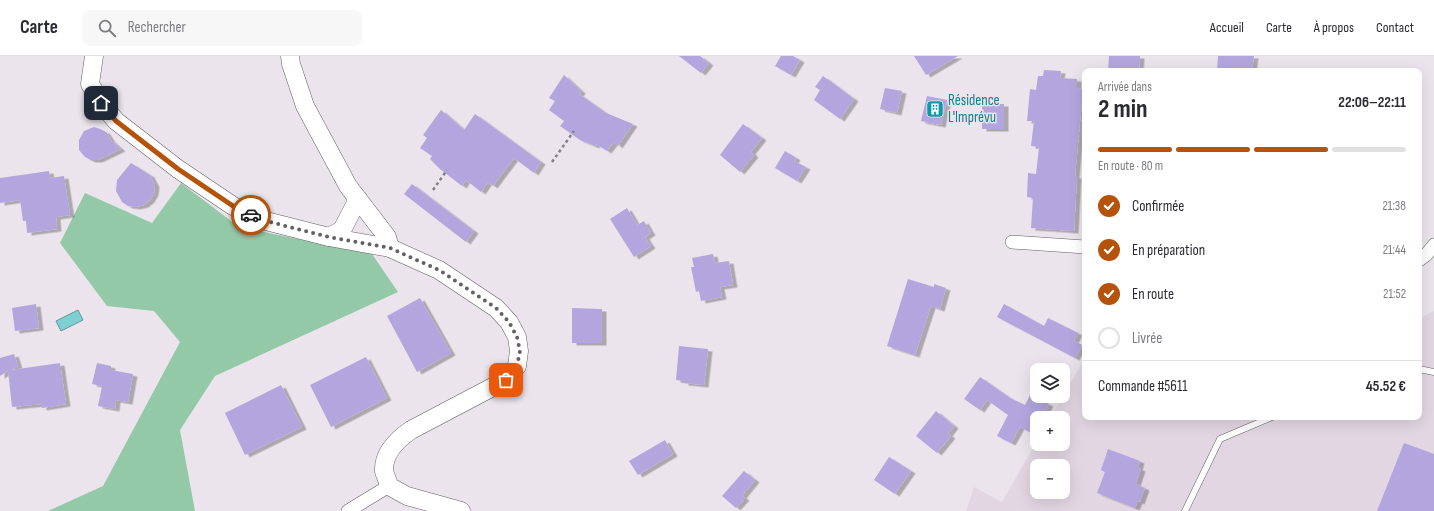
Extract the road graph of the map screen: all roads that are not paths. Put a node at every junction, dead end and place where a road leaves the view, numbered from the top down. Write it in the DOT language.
graph roads {
  1 [pos="94,56"];
  2 [pos="290,56"];
  3 [pos="358,199"];
  4 [pos="329,237"];
  5 [pos="1012,242"];
  6 [pos="1434,245"];
  7 [pos="1082,247"];
  8 [pos="390,248"];
  9 [pos="1422,258"];
  10 [pos="1422,370"];
  11 [pos="1434,372"];
  12 [pos="1265,420"];
  13 [pos="389,486"];
  14 [pos="348,511"];
  15 [pos="461,511"];
  16 [pos="1185,511"];
  1 -- 4 [label="main road"];
  2 -- 3 [label="main road"];
  3 -- 4 [label="main road"];
  3 -- 8 [label="main road"];
  4 -- 8 [label="main road"];
  5 -- 7 [label="street"];
  6 -- 9 [label="street"];
  8 -- 13 [label="main road"];
  10 -- 11 [label="lane"];
  12 -- 16 [label="lane"];
  13 -- 14 [label="street"];
  13 -- 15 [label="main road"];
}
